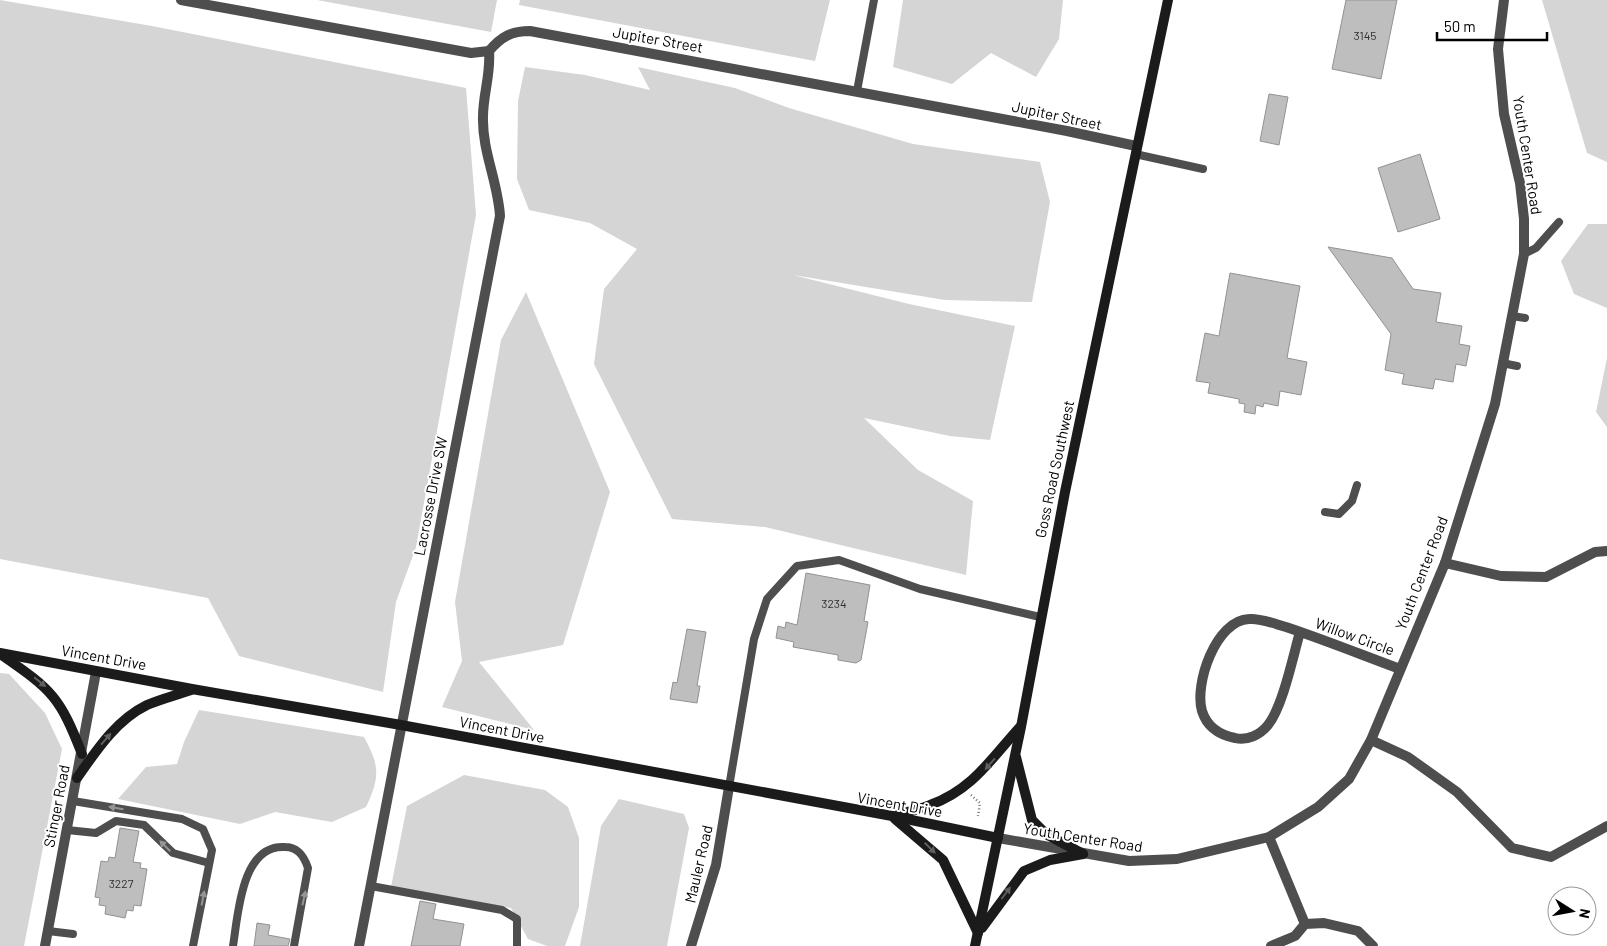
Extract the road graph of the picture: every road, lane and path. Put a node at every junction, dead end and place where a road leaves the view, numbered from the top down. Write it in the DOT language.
graph roads {
  1 [pos="181,0"];
  2 [pos="874,0"];
  3 [pos="1168,0"];
  4 [pos="1504,0"];
  5 [pos="489,51"];
  6 [pos="857,92"];
  7 [pos="1136,150"];
  8 [pos="1202,169"];
  9 [pos="1560,222"];
  10 [pos="1524,254"];
  11 [pos="1512,316"];
  12 [pos="1525,318"];
  13 [pos="1502,363"];
  14 [pos="1517,366"];
  15 [pos="1357,484"];
  16 [pos="1325,512"];
  17 [pos="1607,551"];
  18 [pos="1445,563"];
  19 [pos="1040,617"];
  20 [pos="1300,632"];
  21 [pos="0,654"];
  22 [pos="1400,669"];
  23 [pos="96,672"];
  24 [pos="192,690"];
  25 [pos="401,724"];
  26 [pos="1020,726"];
  27 [pos="1371,740"];
  28 [pos="82,754"];
  29 [pos="1015,754"];
  30 [pos="77,778"];
  31 [pos="729,787"];
  32 [pos="970,794"];
  33 [pos="73,801"];
  34 [pos="892,816"];
  35 [pos="978,816"];
  36 [pos="1607,826"];
  37 [pos="67,830"];
  38 [pos="1270,837"];
  39 [pos="998,838"];
  40 [pos="1083,854"];
  41 [pos="210,863"];
  42 [pos="371,886"];
  43 [pos="1305,924"];
  44 [pos="48,930"];
  45 [pos="978,933"];
  46 [pos="73,934"];
  47 [pos="45,946"];
  48 [pos="193,946"];
  49 [pos="233,946"];
  50 [pos="294,946"];
  51 [pos="359,946"];
  52 [pos="517,946"];
  53 [pos="691,946"];
  54 [pos="975,946"];
  55 [pos="1271,946"];
  56 [pos="1373,946"];
  1 -- 5 [label="street"];
  2 -- 6 [label="lane"];
  3 -- 7 [label="street, Goss Road Southwest"];
  4 -- 10 [label="street, Youth Center Road"];
  5 -- 6 [label="street, Jupiter Street"];
  5 -- 25 [label="street, Lacrosse Drive SW"];
  6 -- 7 [label="street, Jupiter Street"];
  7 -- 8 [label="lane"];
  7 -- 19 [label="street, Goss Road Southwest"];
  9 -- 10 [label="lane"];
  10 -- 11 [label="street, Youth Center Road"];
  11 -- 12 [label="lane"];
  11 -- 13 [label="street, Youth Center Road"];
  13 -- 14 [label="lane"];
  13 -- 18 [label="street, Youth Center Road"];
  15 -- 16 [label="lane"];
  17 -- 18 [label="street"];
  18 -- 22 [label="street, Youth Center Road"];
  19 -- 26 [label="street, Goss Road Southwest"];
  19 -- 31 [label="lane"];
  20 -- 20 [label="street, Willow Circle"];
  20 -- 22 [label="street, Willow Circle"];
  21 -- 23 [label="street, Vincent Drive"];
  21 -- 28 [label="street, one-way"];
  22 -- 27 [label="street, Youth Center Road"];
  23 -- 24 [label="street, Vincent Drive"];
  23 -- 28 [label="street, Stinger Road"];
  24 -- 25 [label="street, Vincent Drive"];
  30 -- 24 [label="street, one-way"];
  25 -- 31 [label="street, Vincent Drive"];
  25 -- 42 [label="street, Lacrosse Drive SW"];
  26 -- 29 [label="street, Goss Road Southwest"];
  26 -- 34 [label="street, one-way"];
  27 -- 36 [label="street"];
  27 -- 38 [label="street, Youth Center Road"];
  28 -- 30 [label="street, Stinger Road"];
  29 -- 39 [label="street, Goss Road Southwest"];
  29 -- 40 [label="street"];
  30 -- 33 [label="street, Stinger Road"];
  31 -- 34 [label="street, Vincent Drive"];
  31 -- 53 [label="street, Mauler Road"];
  32 -- 35 [label="path"];
  33 -- 37 [label="street, Stinger Road"];
  41 -- 33 [label="lane, one-way"];
  34 -- 39 [label="street, Vincent Drive"];
  34 -- 45 [label="street, one-way"];
  41 -- 37 [label="lane, one-way"];
  37 -- 44 [label="street, Stinger Road"];
  38 -- 40 [label="street, Youth Center Road"];
  38 -- 43 [label="street"];
  39 -- 40 [label="street, Youth Center Road"];
  39 -- 45 [label="street, Goss Road Southwest"];
  45 -- 40 [label="street, one-way"];
  48 -- 41 [label="lane, one-way"];
  42 -- 51 [label="street, Lacrosse Drive SW"];
  42 -- 52 [label="lane"];
  43 -- 55 [label="street"];
  43 -- 56 [label="street"];
  44 -- 46 [label="lane"];
  44 -- 47 [label="street, Stinger Road"];
  45 -- 54 [label="street, Goss Road Southwest"];
  50 -- 49 [label="lane, one-way"];
}
